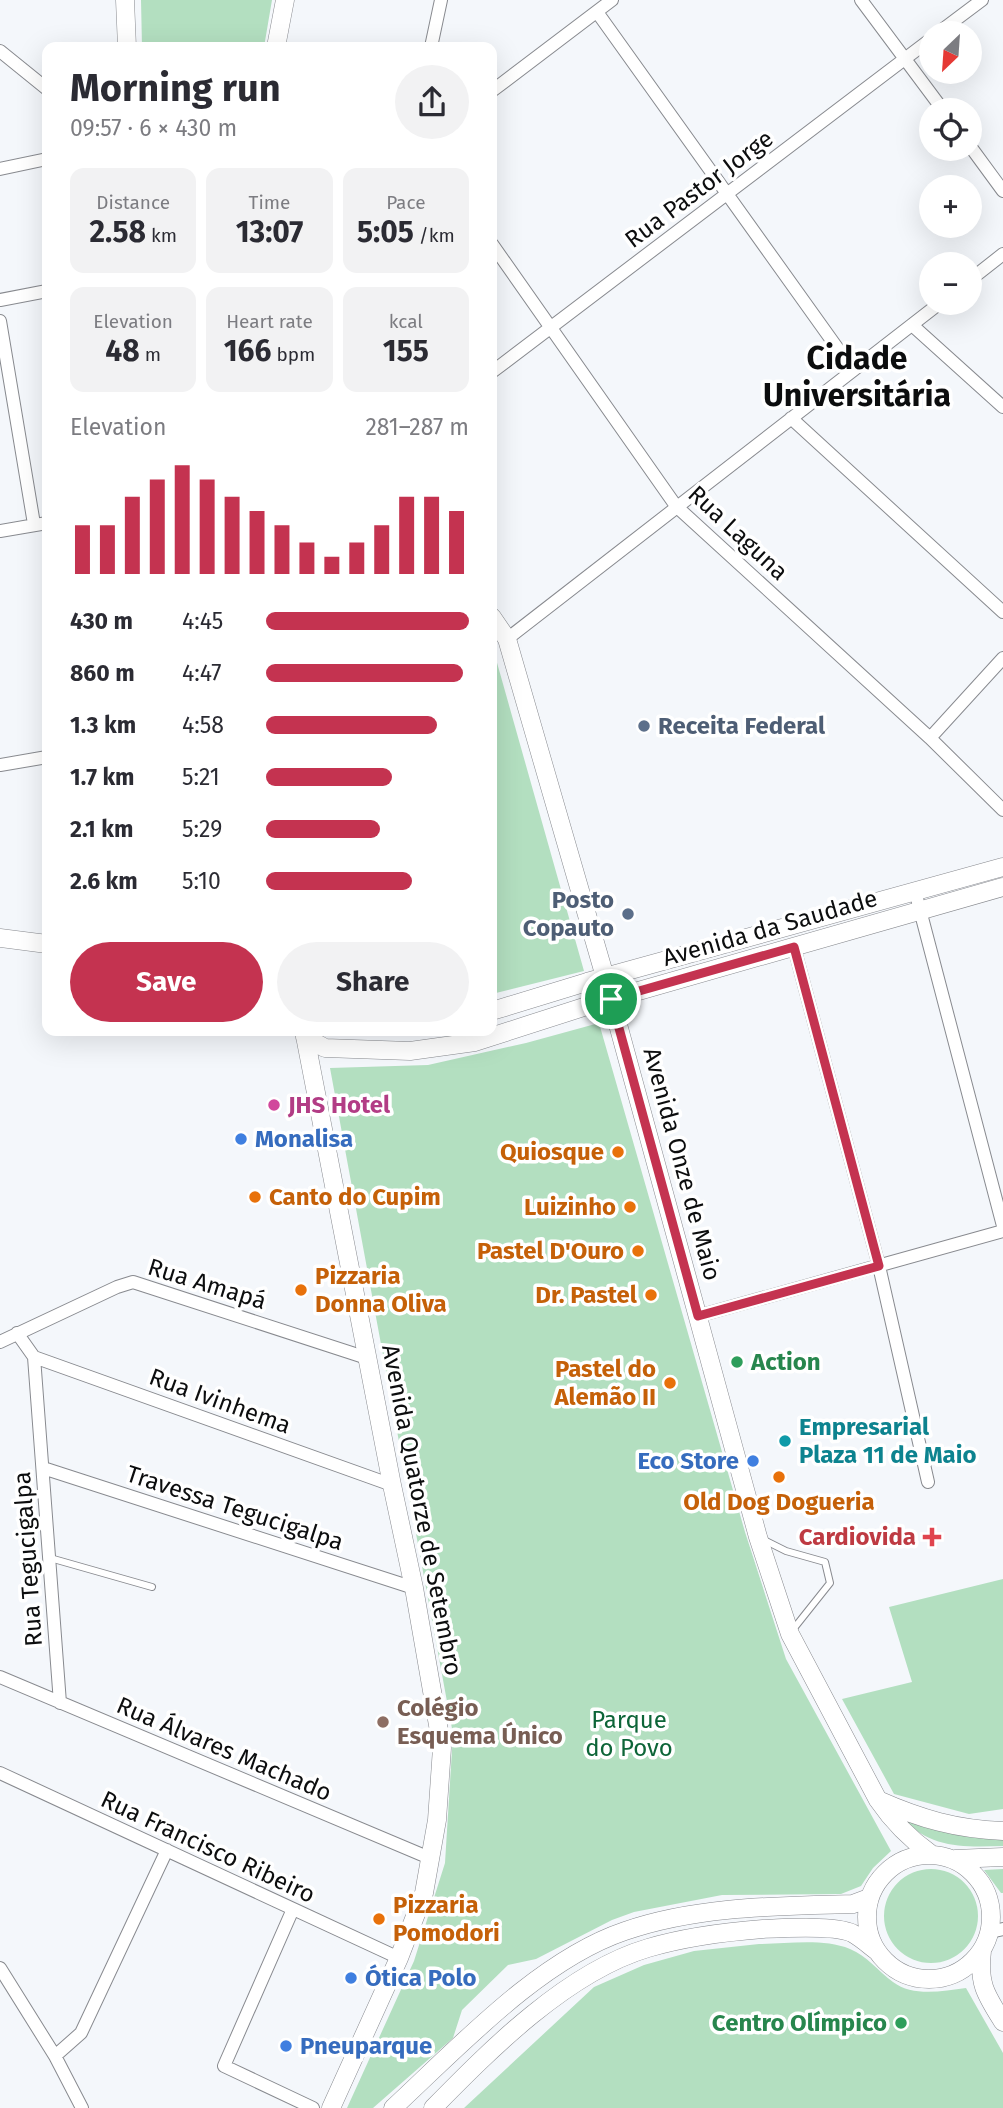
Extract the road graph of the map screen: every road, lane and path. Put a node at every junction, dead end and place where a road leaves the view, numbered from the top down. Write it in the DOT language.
graph roads {
  1 [pos="125,0"];
  2 [pos="285,0"];
  3 [pos="441,0"];
  4 [pos="612,0"];
  5 [pos="861,0"];
  6 [pos="982,0"];
  7 [pos="597,12"];
  8 [pos="955,21"];
  9 [pos="127,42"];
  10 [pos="277,42"];
  11 [pos="432,42"];
  12 [pos="919,48"];
  13 [pos="0,51"];
  14 [pos="905,59"];
  15 [pos="42,85"];
  16 [pos="497,87"];
  17 [pos="934,98"];
  18 [pos="42,160"];
  19 [pos="981,161"];
  20 [pos="0,169"];
  21 [pos="1003,191"];
  22 [pos="727,194"];
  23 [pos="497,251"];
  24 [pos="1003,254"];
  25 [pos="982,271"];
  26 [pos="42,292"];
  27 [pos="0,300"];
  28 [pos="925,315"];
  29 [pos="0,321"];
  30 [pos="912,325"];
  31 [pos="552,327"];
  32 [pos="497,368"];
  33 [pos="853,370"];
  34 [pos="1003,407"];
  35 [pos="791,418"];
  36 [pos="676,506"];
  37 [pos="41,524"];
  38 [pos="0,531"];
  39 [pos="1003,612"];
  40 [pos="497,624"];
  41 [pos="507,639"];
  42 [pos="1003,658"];
  43 [pos="930,738"];
  44 [pos="42,758"];
  45 [pos="0,765"];
  46 [pos="1003,810"];
  47 [pos="1003,867"];
  48 [pos="1003,887"];
  49 [pos="915,891"];
  50 [pos="919,911"];
  51 [pos="0,937"];
  52 [pos="42,943"];
  53 [pos="794,947"];
  54 [pos="605,977"];
  55 [pos="611,999"];
  56 [pos="497,1009"];
  57 [pos="497,1035"];
  58 [pos="305,1036"];
  59 [pos="308,1036"];
  60 [pos="494,1036"];
  61 [pos="1003,1229"];
  62 [pos="879,1266"];
  63 [pos="698,1316"];
  64 [pos="17,1333"];
  65 [pos="0,1342"];
  66 [pos="34,1357"];
  67 [pos="367,1358"];
  68 [pos="43,1468"];
  69 [pos="928,1482"];
  70 [pos="392,1485"];
  71 [pos="758,1537"];
  72 [pos="50,1558"];
  73 [pos="152,1587"];
  74 [pos="414,1588"];
  75 [pos="790,1634"];
  76 [pos="0,1677"];
  77 [pos="60,1703"];
  78 [pos="0,1773"];
  79 [pos="878,1800"];
  80 [pos="1003,1831"];
  81 [pos="167,1850"];
  82 [pos="931,1854"];
  83 [pos="1003,1857"];
  84 [pos="432,1859"];
  85 [pos="955,1860"];
  86 [pos="869,1898"];
  87 [pos="997,1906"];
  88 [pos="293,1909"];
  89 [pos="997,1930"];
  90 [pos="982,1951"];
  91 [pos="878,1952"];
  92 [pos="399,1958"];
  93 [pos="0,1968"];
  94 [pos="1003,2022"];
  95 [pos="55,2056"];
  96 [pos="82,2108"];
  97 [pos="313,2108"];
  98 [pos="331,2108"];
  99 [pos="393,2108"];
  100 [pos="433,2108"];
  1 -- 9 [label="street"];
  2 -- 10 [label="street"];
  3 -- 11 [label="street"];
  4 -- 7 [label="street"];
  5 -- 14 [label="street"];
  6 -- 8 [label="street"];
  7 -- 16 [label="street"];
  7 -- 22 [label="street"];
  12 -- 14 [label="street, Rua Pastor Jorge"];
  13 -- 15 [label="street"];
  14 -- 17 [label="street"];
  14 -- 22 [label="street, Rua Pastor Jorge"];
  18 -- 20 [label="street"];
  19 -- 21 [label="street"];
  22 -- 31 [label="street, Rua Pastor Jorge"];
  22 -- 33 [label="street"];
  23 -- 31 [label="street, Rua Laguna"];
  24 -- 25 [label="street"];
  26 -- 27 [label="street"];
  28 -- 30 [label="street"];
  29 -- 37 [label="street"];
  30 -- 33 [label="street"];
  30 -- 34 [label="street"];
  31 -- 32 [label="street, Rua Pastor Jorge"];
  31 -- 36 [label="street, Rua Laguna"];
  33 -- 35 [label="street"];
  35 -- 36 [label="street"];
  35 -- 39 [label="street"];
  36 -- 41 [label="street"];
  36 -- 43 [label="street, Rua Laguna"];
  37 -- 38 [label="street"];
  40 -- 41 [label="street, Avenida Onze de Maio"];
  41 -- 54 [label="street, Avenida Onze de Maio"];
  42 -- 43 [label="street"];
  43 -- 46 [label="street, Rua Laguna"];
  44 -- 45 [label="street"];
  47 -- 49 [label="street, Avenida da Saudade"];
  48 -- 50 [label="street, Avenida da Saudade"];
  49 -- 50 [label="street"];
  49 -- 54 [label="street, Avenida da Saudade"];
  50 -- 53 [label="street, Avenida da Saudade"];
  50 -- 61 [label="street"];
  51 -- 52 [label="street"];
  53 -- 55 [label="street, Avenida da Saudade"];
  53 -- 62 [label="street"];
  54 -- 55 [label="street, Avenida Onze de Maio"];
  54 -- 56 [label="street, Avenida da Saudade"];
  55 -- 57 [label="street, Avenida da Saudade"];
  55 -- 63 [label="street, Avenida Onze de Maio"];
  58 -- 67 [label="street, Avenida Quatorze de Setembro"];
  59 -- 60 [label="street, Avenida da Saudade"];
  61 -- 62 [label="street"];
  62 -- 63 [label="street"];
  62 -- 69 [label="street"];
  63 -- 71 [label="street, Avenida Onze de Maio"];
  64 -- 65 [label="street, Rua Amapá"];
  64 -- 66 [label="street"];
  64 -- 67 [label="street, Rua Amapá"];
  66 -- 68 [label="street, Rua Tegucigalpa"];
  66 -- 70 [label="street, Rua Ivinhema"];
  67 -- 70 [label="street, Avenida Quatorze de Setembro"];
  68 -- 72 [label="street, Rua Tegucigalpa"];
  68 -- 74 [label="street, Travessa Tegucigalpa"];
  70 -- 74 [label="street, Avenida Quatorze de Setembro"];
  71 -- 75 [label="street, Avenida Onze de Maio"];
  71 -- 75 [label="lane"];
  72 -- 73 [label="lane"];
  72 -- 77 [label="street, Rua Tegucigalpa"];
  74 -- 84 [label="street, Avenida Quatorze de Setembro"];
  75 -- 79 [label="street, Avenida Onze de Maio"];
  76 -- 77 [label="street, Rua Álvares Machado"];
  77 -- 84 [label="street, Rua Álvares Machado"];
  78 -- 81 [label="street, Rua Francisco Ribeiro"];
  79 -- 80 [label="street"];
  79 -- 82 [label="street, Avenida Onze de Maio"];
  81 -- 88 [label="street, Rua Francisco Ribeiro"];
  81 -- 95 [label="street"];
  82 -- 85 [label="street"];
  82 -- 86 [label="street"];
  83 -- 85 [label="street"];
  84 -- 92 [label="street, Avenida Quatorze de Setembro"];
  85 -- 87 [label="street"];
  86 -- 91 [label="street"];
  86 -- 99 [label="street"];
  87 -- 89 [label="street"];
  88 -- 92 [label="street, Rua Francisco Ribeiro"];
  88 -- 97 [label="street"];
  89 -- 90 [label="street"];
  90 -- 91 [label="street"];
  90 -- 94 [label="street"];
  91 -- 100 [label="street"];
  92 -- 98 [label="street, Avenida Quatorze de Setembro"];
  93 -- 95 [label="street"];
  95 -- 96 [label="street"];
}
